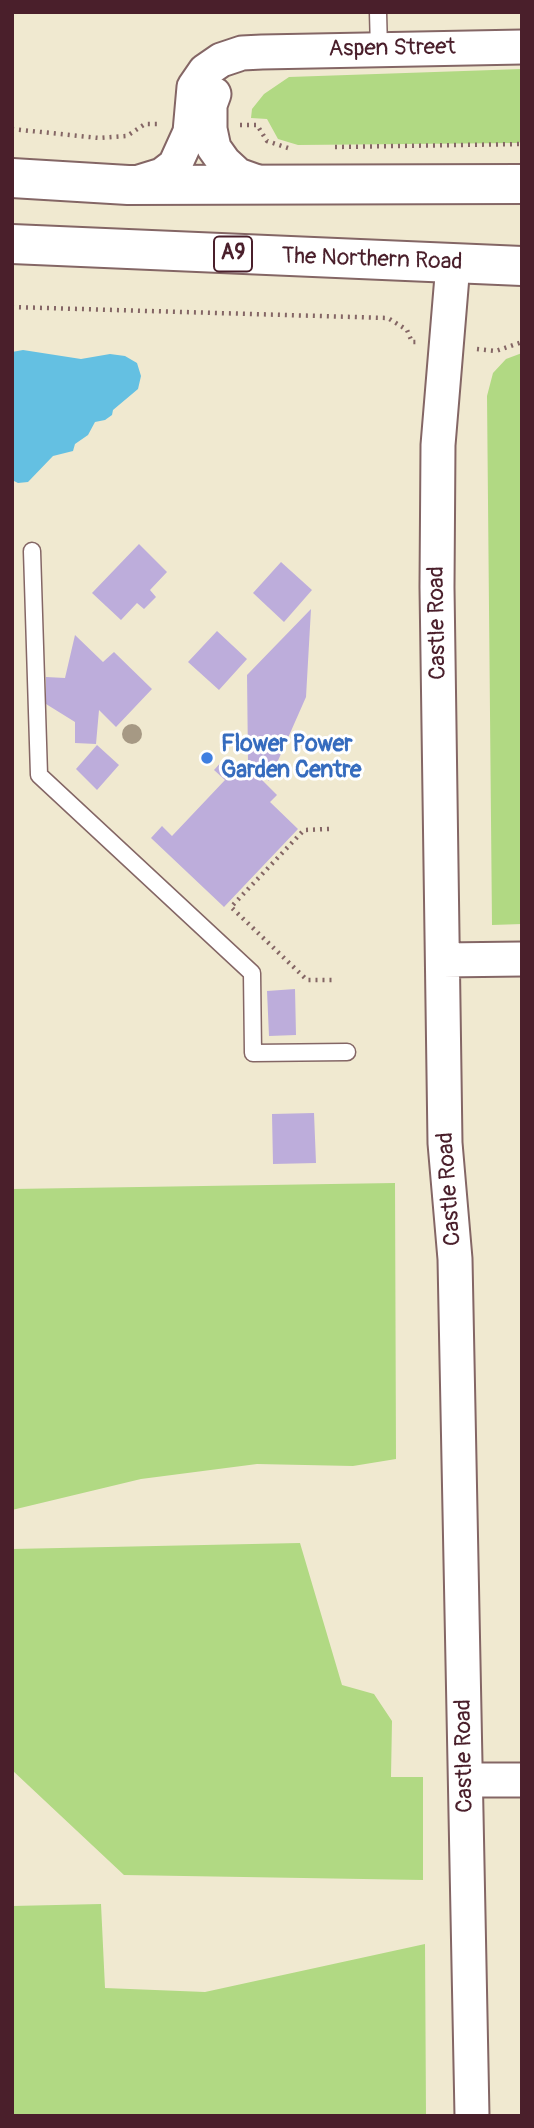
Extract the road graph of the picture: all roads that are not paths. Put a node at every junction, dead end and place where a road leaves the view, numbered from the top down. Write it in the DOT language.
graph roads {
  1 [pos="378,12"];
  2 [pos="522,47"];
  3 [pos="379,50"];
  4 [pos="261,52"];
  5 [pos="12,178"];
  6 [pos="128,184"];
  7 [pos="522,184"];
  8 [pos="267,185"];
  9 [pos="12,244"];
  10 [pos="453,264"];
  11 [pos="522,266"];
  12 [pos="32,551"];
  13 [pos="522,959"];
  14 [pos="443,960"];
  15 [pos="347,1052"];
  16 [pos="466,1780"];
  17 [pos="522,1780"];
  18 [pos="472,2116"];
  1 -- 3 [label="lane"];
  2 -- 3 [label="street, Aspen Street"];
  3 -- 4 [label="street, Aspen Street"];
  4 -- 6 [label="street, Aspen Street"];
  4 -- 8 [label="street"];
  5 -- 6 [label="highway"];
  6 -- 8 [label="highway"];
  7 -- 8 [label="highway"];
  9 -- 10 [label="highway, The Northern Road / A9"];
  10 -- 11 [label="highway, The Northern Road / A9"];
  10 -- 14 [label="street, Castle Road"];
  12 -- 15 [label="lane"];
  13 -- 14 [label="street"];
  14 -- 16 [label="street, Castle Road"];
  16 -- 17 [label="street"];
  16 -- 18 [label="street, Castle Road"];
}
